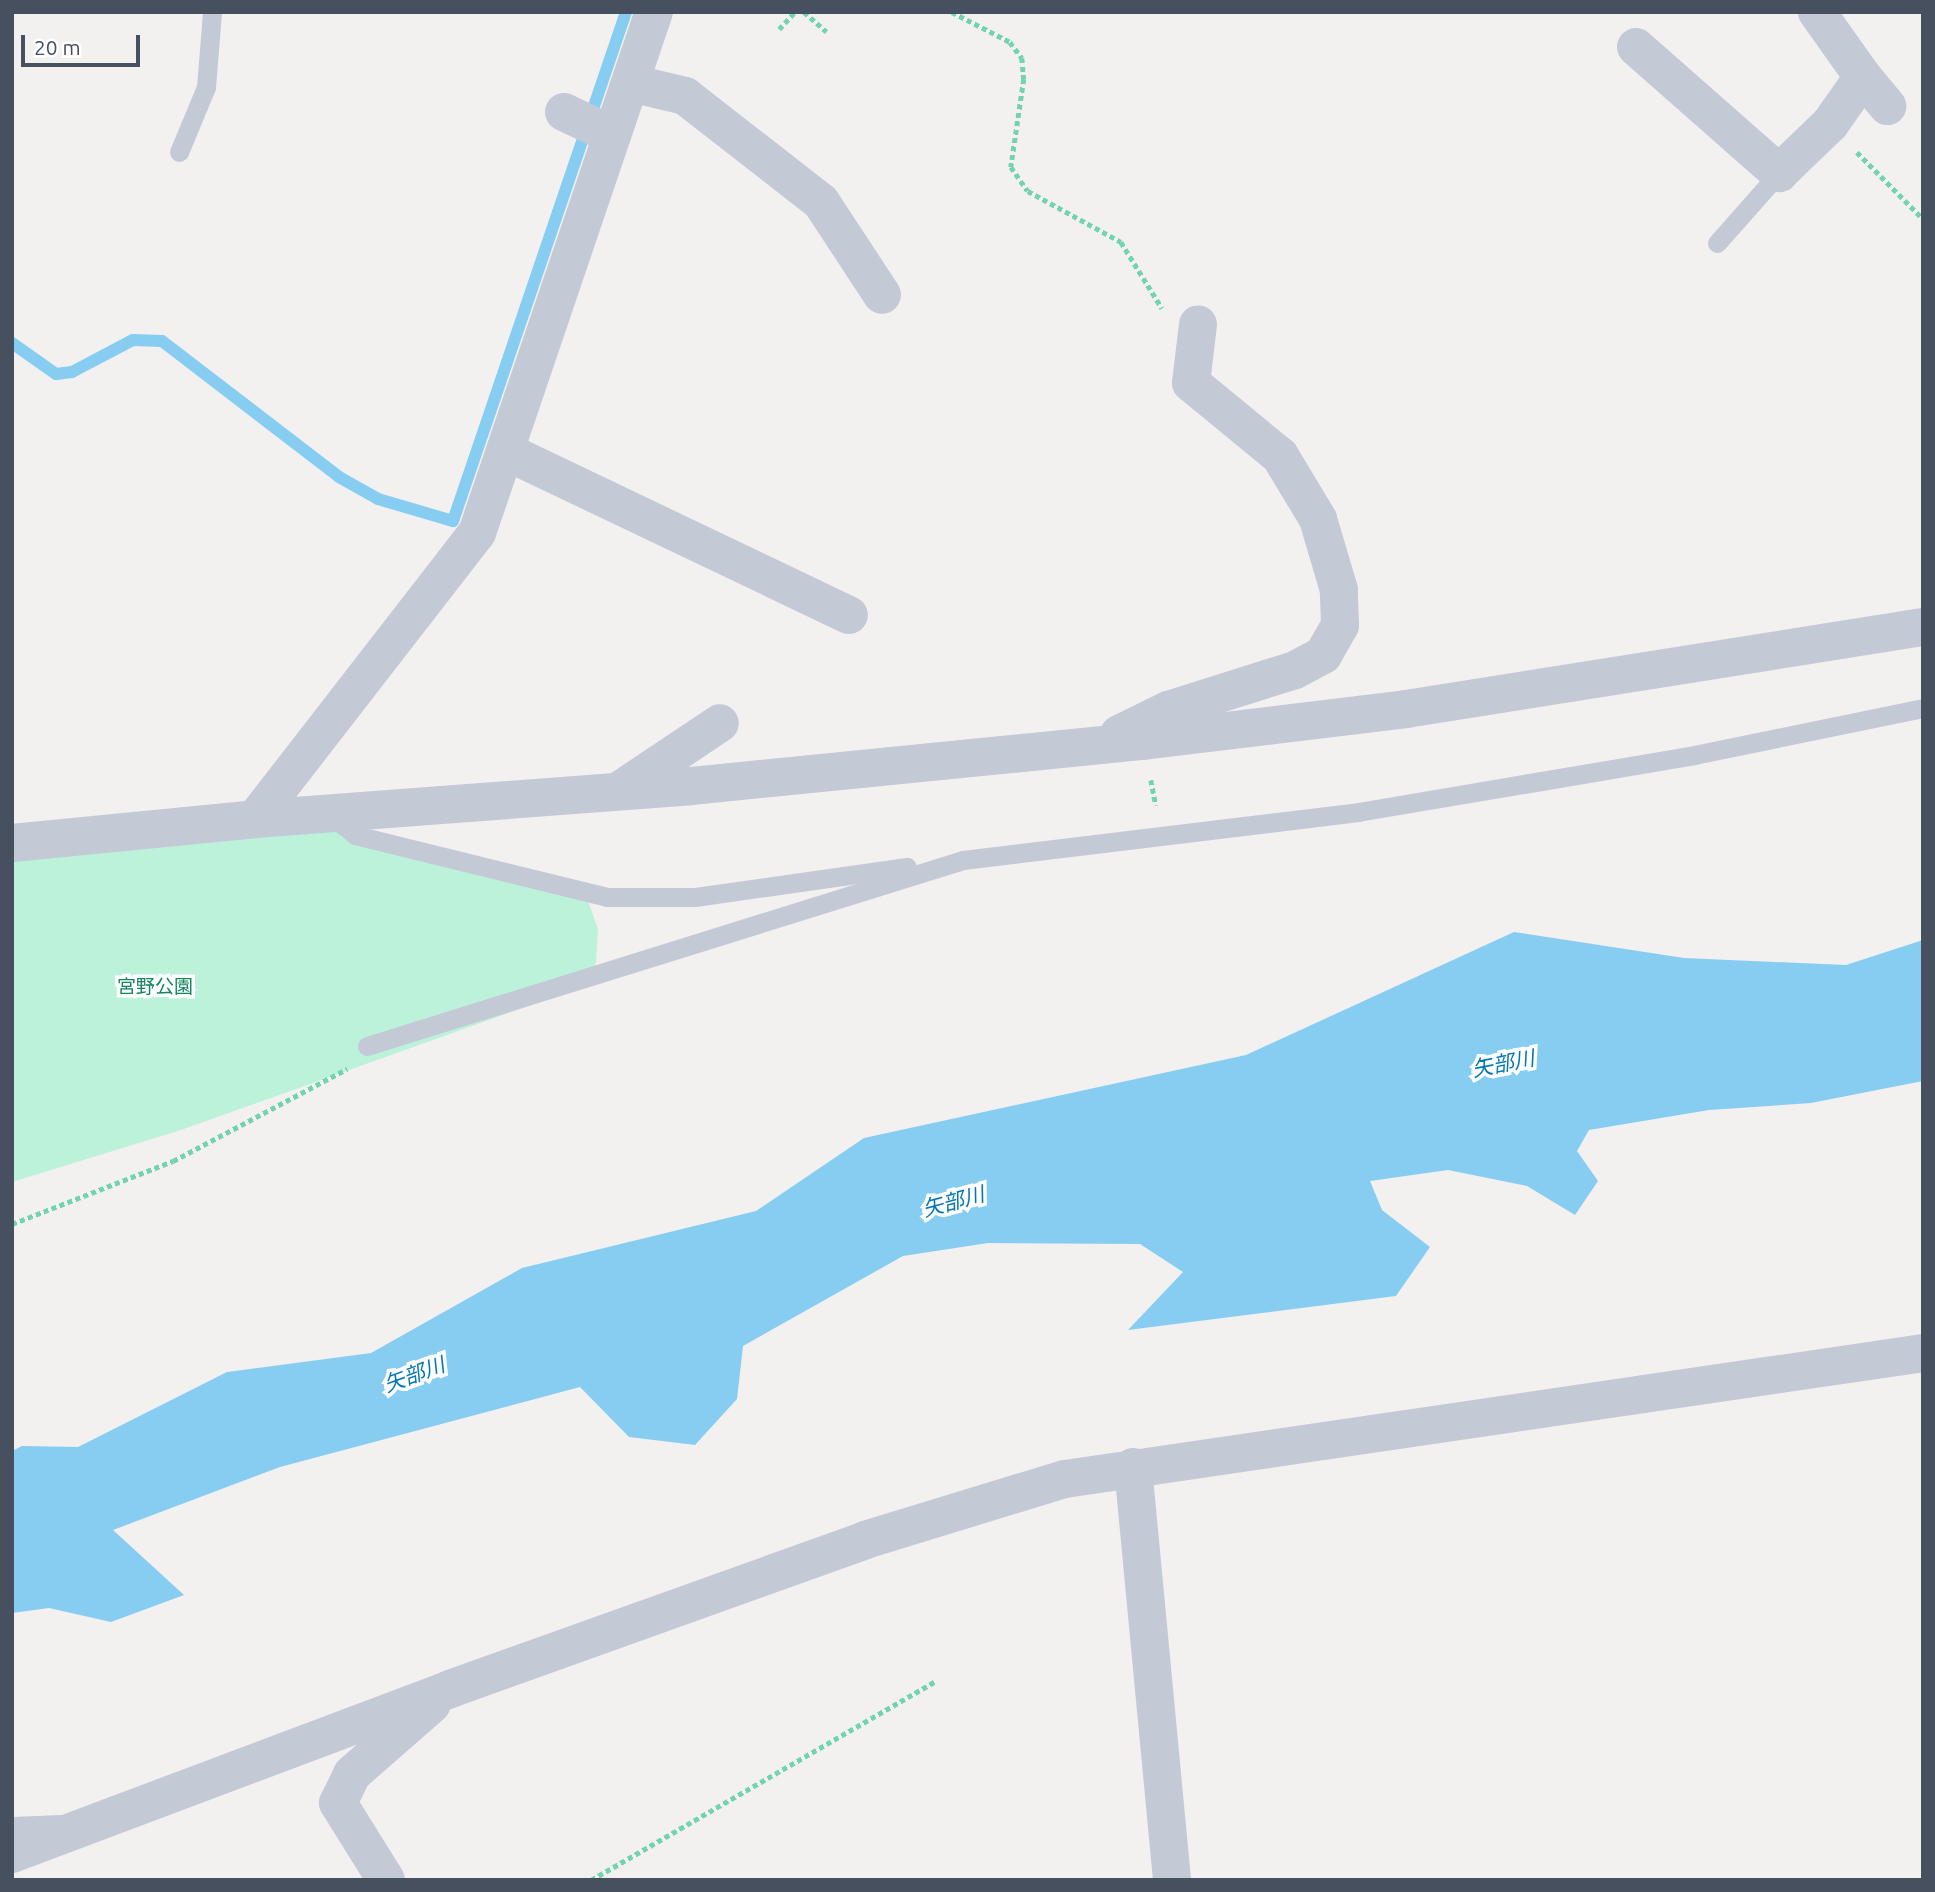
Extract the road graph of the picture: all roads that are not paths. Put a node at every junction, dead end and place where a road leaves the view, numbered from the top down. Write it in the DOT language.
graph roads {
  1 [pos="212,12"];
  2 [pos="654,12"];
  3 [pos="1817,12"];
  4 [pos="1636,47"];
  5 [pos="630,83"];
  6 [pos="564,113"];
  7 [pos="612,135"];
  8 [pos="179,152"];
  9 [pos="1779,173"];
  10 [pos="1717,243"];
  11 [pos="882,295"];
  12 [pos="1198,324"];
  13 [pos="505,451"];
  14 [pos="849,615"];
  15 [pos="1923,627"];
  16 [pos="1923,708"];
  17 [pos="720,723"];
  18 [pos="1094,746"];
  19 [pos="618,792"];
  20 [pos="328,813"];
  21 [pos="255,819"];
  22 [pos="12,843"];
  23 [pos="963,860"];
  24 [pos="372,1045"];
  25 [pos="1923,1353"];
  26 [pos="1133,1467"];
  27 [pos="450,1689"];
  28 [pos="87,1823"];
  29 [pos="12,1826"];
  30 [pos="12,1854"];
  31 [pos="386,1880"];
  32 [pos="1172,1880"];
  1 -- 8 [label="lane"];
  2 -- 5 [label="street"];
  3 -- 9 [label="street"];
  4 -- 9 [label="street"];
  5 -- 7 [label="street"];
  5 -- 11 [label="street"];
  6 -- 7 [label="street"];
  7 -- 13 [label="street"];
  9 -- 10 [label="lane"];
  12 -- 18 [label="street"];
  13 -- 14 [label="street"];
  13 -- 21 [label="street"];
  15 -- 18 [label="street"];
  16 -- 23 [label="lane"];
  17 -- 19 [label="street"];
  18 -- 19 [label="street"];
  19 -- 20 [label="street"];
  20 -- 21 [label="street"];
  20 -- 23 [label="lane"];
  21 -- 22 [label="street"];
  23 -- 24 [label="lane"];
  25 -- 26 [label="street"];
  26 -- 27 [label="street"];
  26 -- 32 [label="street"];
  27 -- 28 [label="street"];
  27 -- 31 [label="street"];
  28 -- 29 [label="lane"];
  28 -- 30 [label="street"];
}
